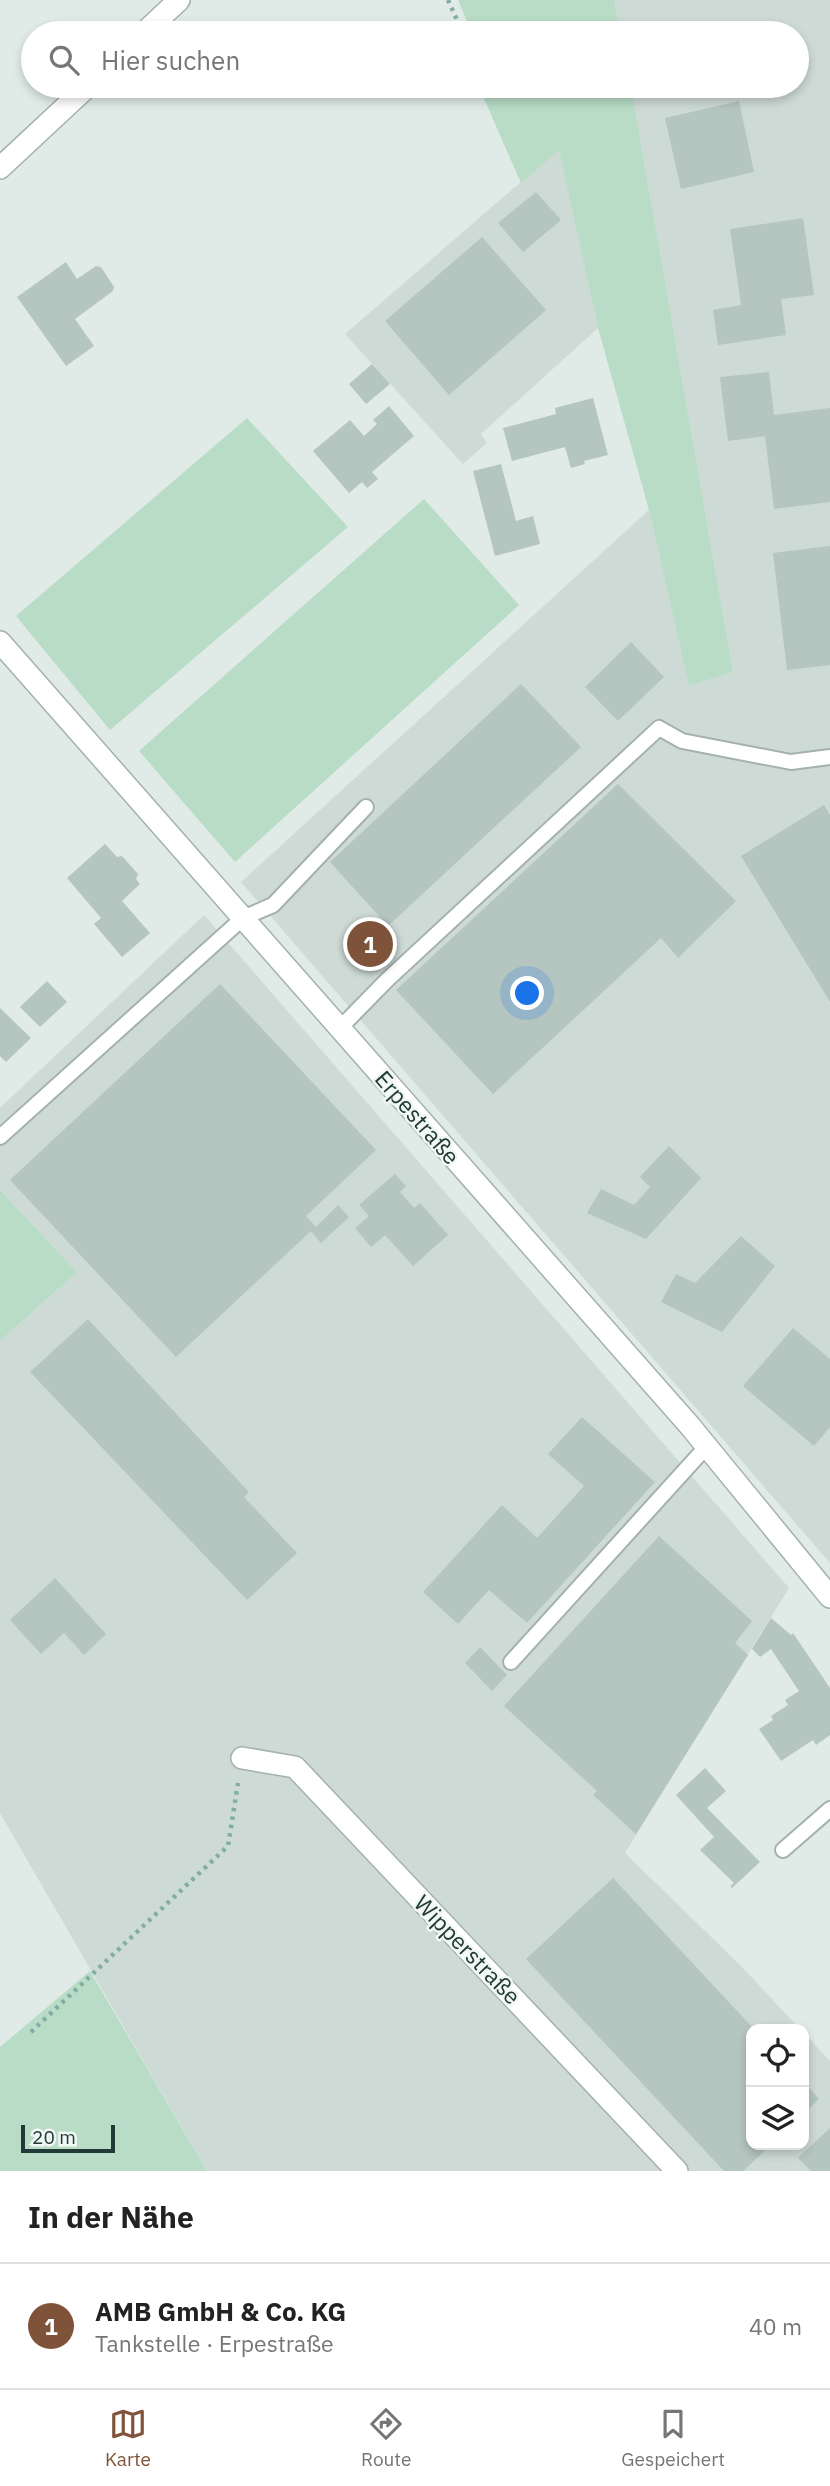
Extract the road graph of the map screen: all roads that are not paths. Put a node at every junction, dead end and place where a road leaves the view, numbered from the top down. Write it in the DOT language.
graph roads {
  1 [pos="179,0"];
  2 [pos="157,21"];
  3 [pos="75,98"];
  4 [pos="0,168"];
  5 [pos="0,642"];
  6 [pos="830,757"];
  7 [pos="366,807"];
  8 [pos="243,918"];
  9 [pos="340,1028"];
  10 [pos="0,1137"];
  11 [pos="707,1446"];
  12 [pos="830,1597"];
  13 [pos="512,1662"];
  14 [pos="242,1758"];
  15 [pos="830,1809"];
  16 [pos="783,1850"];
  17 [pos="677,2171"];
  1 -- 2 [label="street"];
  3 -- 4 [label="street"];
  5 -- 8 [label="street, Erpestraße"];
  6 -- 9 [label="lane"];
  7 -- 8 [label="lane"];
  8 -- 9 [label="street, Erpestraße"];
  8 -- 10 [label="lane"];
  9 -- 11 [label="street, Erpestraße"];
  11 -- 12 [label="street, Erpestraße"];
  11 -- 13 [label="lane"];
  14 -- 17 [label="street, Wipperstraße"];
  15 -- 16 [label="lane"];
}
